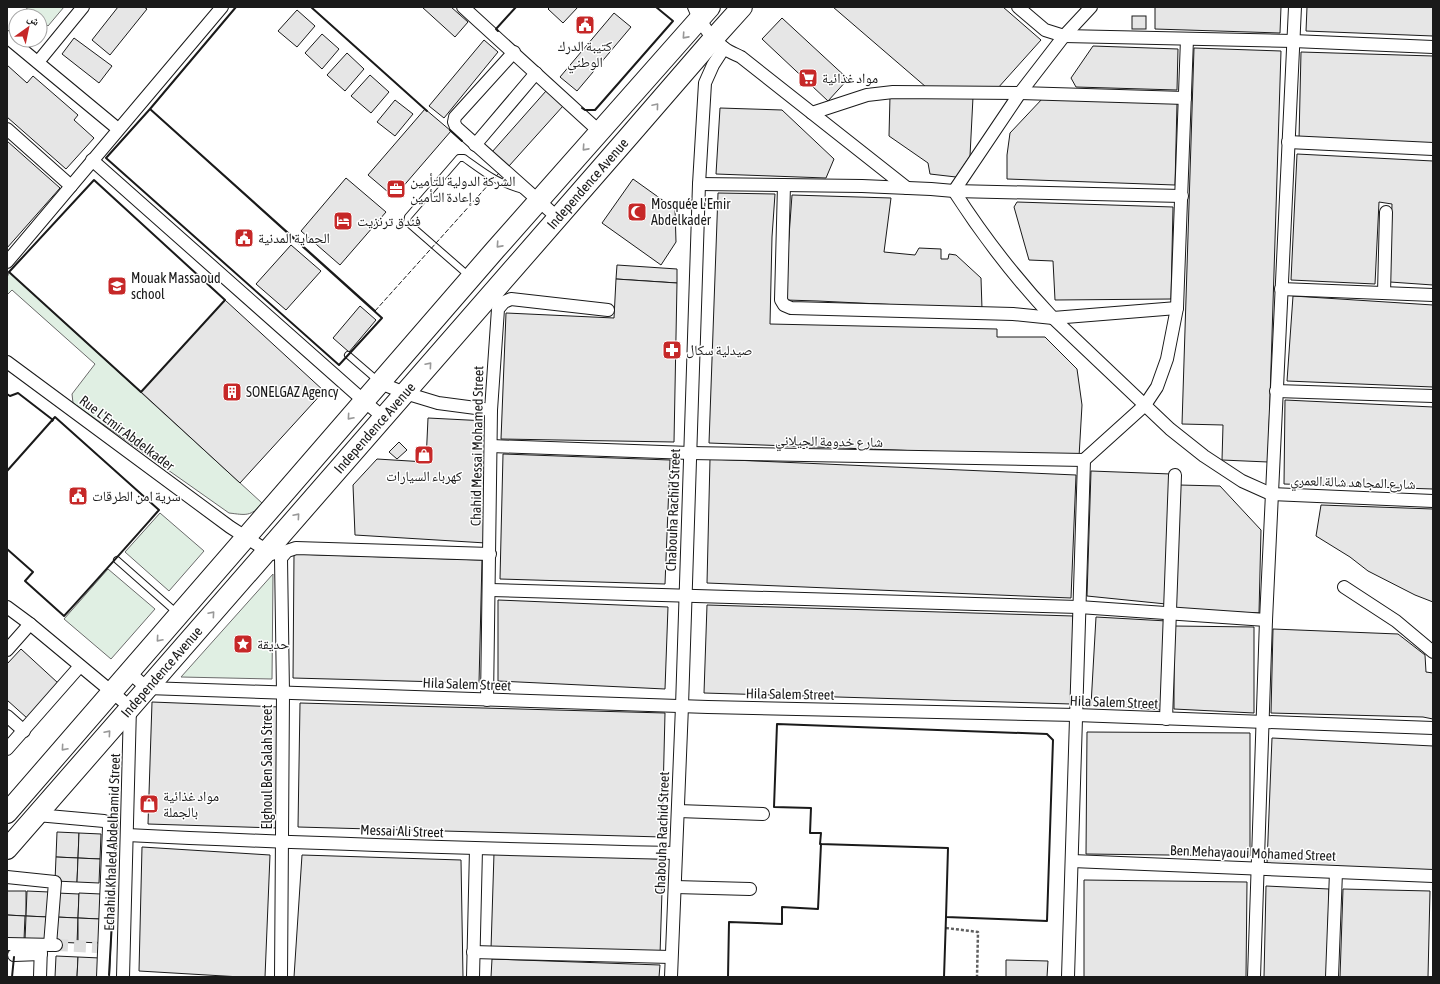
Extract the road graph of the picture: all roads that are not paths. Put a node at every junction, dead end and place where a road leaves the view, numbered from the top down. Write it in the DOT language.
graph roads {
  1 [pos="83,7"];
  2 [pos="222,7"];
  3 [pos="463,7"];
  4 [pos="742,7"];
  5 [pos="1018,7"];
  6 [pos="1090,7"];
  7 [pos="1295,7"];
  8 [pos="701,11"];
  9 [pos="1064,36"];
  10 [pos="1187,39"];
  11 [pos="1293,41"];
  12 [pos="719,43"];
  13 [pos="1433,47"];
  14 [pos="18,48"];
  15 [pos="514,52"];
  16 [pos="38,62"];
  17 [pos="536,73"];
  18 [pos="1020,93"];
  19 [pos="1185,98"];
  20 [pos="812,113"];
  21 [pos="118,129"];
  22 [pos="7,130"];
  23 [pos="600,132"];
  24 [pos="1288,142"];
  25 [pos="475,145"];
  26 [pos="1433,149"];
  27 [pos="92,160"];
  28 [pos="699,184"];
  29 [pos="784,185"];
  30 [pos="71,186"];
  31 [pos="907,188"];
  32 [pos="954,191"];
  33 [pos="532,196"];
  34 [pos="1182,196"];
  35 [pos="1386,212"];
  36 [pos="558,218"];
  37 [pos="7,262"];
  38 [pos="471,277"];
  39 [pos="1281,289"];
  40 [pos="1384,293"];
  41 [pos="1433,295"];
  42 [pos="1177,308"];
  43 [pos="608,310"];
  44 [pos="1053,318"];
  45 [pos="348,355"];
  46 [pos="7,362"];
  47 [pos="380,383"];
  48 [pos="1276,390"];
  49 [pos="405,393"];
  50 [pos="1433,396"];
  51 [pos="364,401"];
  52 [pos="1145,404"];
  53 [pos="491,410"];
  54 [pos="384,417"];
  55 [pos="491,446"];
  56 [pos="690,453"];
  57 [pos="1084,460"];
  58 [pos="1175,475"];
  59 [pos="1271,494"];
  60 [pos="1433,500"];
  61 [pos="246,538"];
  62 [pos="274,554"];
  63 [pos="490,554"];
  64 [pos="117,560"];
  65 [pos="1344,587"];
  66 [pos="490,590"];
  67 [pos="686,596"];
  68 [pos="7,607"];
  69 [pos="1080,607"];
  70 [pos="1170,614"];
  71 [pos="180,615"];
  72 [pos="1266,620"];
  73 [pos="30,624"];
  74 [pos="7,650"];
  75 [pos="1433,652"];
  76 [pos="80,666"];
  77 [pos="130,673"];
  78 [pos="147,688"];
  79 [pos="113,692"];
  80 [pos="283,693"];
  81 [pos="487,700"];
  82 [pos="682,706"];
  83 [pos="130,707"];
  84 [pos="1076,715"];
  85 [pos="7,716"];
  86 [pos="1166,719"];
  87 [pos="1262,722"];
  88 [pos="1433,728"];
  89 [pos="24,731"];
  90 [pos="7,749"];
  91 [pos="678,812"];
  92 [pos="7,813"];
  93 [pos="763,814"];
  94 [pos="37,815"];
  95 [pos="127,835"];
  96 [pos="282,842"];
  97 [pos="7,849"];
  98 [pos="476,849"];
  99 [pos="676,853"];
  100 [pos="1072,861"];
  101 [pos="1257,869"];
  102 [pos="1336,872"];
  103 [pos="1433,876"];
  104 [pos="7,877"];
  105 [pos="675,887"];
  106 [pos="750,890"];
  107 [pos="7,944"];
  108 [pos="47,947"];
  109 [pos="473,952"];
  110 [pos="14,954"];
  111 [pos="671,957"];
  112 [pos="40,977"];
  113 [pos="103,977"];
  114 [pos="123,977"];
  115 [pos="281,977"];
  116 [pos="473,977"];
  117 [pos="671,977"];
  118 [pos="1068,977"];
  119 [pos="1254,977"];
  120 [pos="1332,977"];
  1 -- 16 [label="street"];
  2 -- 21 [label="street"];
  3 -- 15 [label="street"];
  4 -- 12 [label="main road, Independence Avenue"];
  5 -- 9 [label="street"];
  6 -- 9 [label="street"];
  7 -- 11 [label="street"];
  8 -- 12 [label="street"];
  8 -- 23 [label="main road, Independence Avenue, one-way"];
  9 -- 10 [label="street"];
  9 -- 18 [label="street"];
  10 -- 11 [label="street"];
  10 -- 19 [label="street"];
  11 -- 13 [label="street"];
  11 -- 24 [label="street"];
  12 -- 20 [label="street"];
  12 -- 28 [label="street, Chabouha Rachid Street"];
  36 -- 12 [label="main road, Independence Avenue, one-way"];
  14 -- 16 [label="street"];
  15 -- 17 [label="street"];
  15 -- 25 [label="street"];
  16 -- 21 [label="street"];
  17 -- 23 [label="street"];
  17 -- 25 [label="street"];
  18 -- 19 [label="street"];
  18 -- 20 [label="street"];
  18 -- 32 [label="street"];
  19 -- 34 [label="street"];
  20 -- 31 [label="street"];
  21 -- 27 [label="street"];
  22 -- 30 [label="street"];
  23 -- 33 [label="main road, Independence Avenue, one-way"];
  24 -- 26 [label="street"];
  24 -- 39 [label="street"];
  25 -- 33 [label="street"];
  27 -- 30 [label="street"];
  27 -- 51 [label="street"];
  28 -- 29 [label="street"];
  28 -- 56 [label="street, Chabouha Rachid Street"];
  29 -- 31 [label="street"];
  29 -- 44 [label="street"];
  30 -- 37 [label="street"];
  31 -- 32 [label="street"];
  32 -- 34 [label="street"];
  32 -- 44 [label="street"];
  33 -- 36 [label="street"];
  33 -- 38 [label="main road, Independence Avenue, one-way"];
  33 -- 38 [label="lane"];
  34 -- 42 [label="street"];
  35 -- 40 [label="street"];
  49 -- 36 [label="main road, Independence Avenue, one-way"];
  38 -- 47 [label="main road, Independence Avenue"];
  39 -- 40 [label="street"];
  39 -- 48 [label="street"];
  40 -- 41 [label="street"];
  42 -- 44 [label="street"];
  42 -- 52 [label="street"];
  43 -- 53 [label="street, Chahid Messai Mohamed Street"];
  44 -- 52 [label="street"];
  45 -- 47 [label="lane"];
  46 -- 61 [label="street, Rue L'Emir Abdelkader"];
  47 -- 49 [label="street"];
  47 -- 51 [label="main road, Independence Avenue"];
  48 -- 50 [label="street"];
  48 -- 59 [label="street"];
  49 -- 53 [label="street"];
  49 -- 54 [label="main road, Independence Avenue"];
  51 -- 54 [label="street"];
  51 -- 61 [label="main road, Independence Avenue, one-way"];
  52 -- 57 [label="street"];
  52 -- 59 [label="street"];
  53 -- 55 [label="street, Chahid Messai Mohamed Street"];
  62 -- 54 [label="main road, Independence Avenue, one-way"];
  55 -- 56 [label="street, شارع خدومة الجيلاني"];
  55 -- 63 [label="street, Chahid Messai Mohamed Street"];
  56 -- 57 [label="street, شارع خدومة الجيلاني"];
  56 -- 67 [label="street, Chabouha Rachid Street"];
  57 -- 69 [label="street"];
  58 -- 70 [label="street"];
  59 -- 60 [label="street, شارع المجاهد شالة العمري"];
  59 -- 72 [label="street"];
  61 -- 62 [label="street, Rue L'Emir Abdelkader"];
  61 -- 71 [label="main road, Independence Avenue"];
  62 -- 63 [label="street"];
  78 -- 62 [label="main road, Independence Avenue, one-way"];
  62 -- 80 [label="street, Elghoul Ben Salah Street"];
  63 -- 66 [label="street, Chahid Messai Mohamed Street"];
  64 -- 71 [label="lane"];
  65 -- 75 [label="street"];
  66 -- 67 [label="street"];
  66 -- 81 [label="street, Chahid Messai Mohamed Street"];
  67 -- 69 [label="street"];
  67 -- 82 [label="street, Chabouha Rachid Street"];
  68 -- 73 [label="street"];
  69 -- 70 [label="street"];
  69 -- 84 [label="street"];
  70 -- 72 [label="street"];
  70 -- 86 [label="street"];
  71 -- 77 [label="main road, Independence Avenue, one-way"];
  72 -- 87 [label="street"];
  73 -- 74 [label="street"];
  73 -- 76 [label="street"];
  76 -- 79 [label="street"];
  76 -- 89 [label="street"];
  77 -- 78 [label="street"];
  77 -- 79 [label="main road, Independence Avenue"];
  78 -- 80 [label="street, Hila Salem Street"];
  78 -- 83 [label="main road, Independence Avenue"];
  79 -- 83 [label="street"];
  79 -- 92 [label="main road, Independence Avenue, one-way"];
  80 -- 81 [label="street, Hila Salem Street"];
  80 -- 96 [label="street, Elghoul Ben Salah Street"];
  81 -- 82 [label="street, Hila Salem Street"];
  82 -- 84 [label="street, Hila Salem Street"];
  82 -- 91 [label="street, Chabouha Rachid Street"];
  94 -- 83 [label="main road, Independence Avenue, one-way"];
  83 -- 95 [label="street, Echahid Khaled Abdelhamid Street"];
  84 -- 86 [label="street, Hila Salem Street"];
  84 -- 100 [label="street"];
  85 -- 89 [label="street"];
  86 -- 87 [label="street, Hila Salem Street"];
  87 -- 88 [label="street, Hila Salem Street"];
  87 -- 101 [label="street"];
  89 -- 90 [label="street"];
  91 -- 93 [label="street"];
  91 -- 99 [label="street, Chabouha Rachid Street"];
  94 -- 97 [label="main road, Independence Avenue"];
  94 -- 113 [label="street"];
  95 -- 96 [label="street, Messai Ali Street"];
  95 -- 114 [label="street, Echahid Khaled Abdelhamid Street"];
  96 -- 98 [label="street, Messai Ali Street"];
  96 -- 115 [label="street, Elghoul Ben Salah Street"];
  98 -- 99 [label="street, Messai Ali Street"];
  98 -- 109 [label="street"];
  99 -- 105 [label="street, Chabouha Rachid Street"];
  100 -- 101 [label="street, Ben Mehayaoui Mohamed Street"];
  100 -- 118 [label="street"];
  101 -- 102 [label="street, Ben Mehayaoui Mohamed Street"];
  101 -- 119 [label="street"];
  102 -- 103 [label="street, Ben Mehayaoui Mohamed Street"];
  102 -- 120 [label="street"];
  104 -- 108 [label="street"];
  105 -- 106 [label="street"];
  105 -- 111 [label="street, Chabouha Rachid Street"];
  107 -- 108 [label="street"];
  108 -- 110 [label="street"];
  108 -- 112 [label="street"];
  109 -- 111 [label="street"];
  109 -- 116 [label="street"];
  111 -- 117 [label="street, Chabouha Rachid Street"];
}
